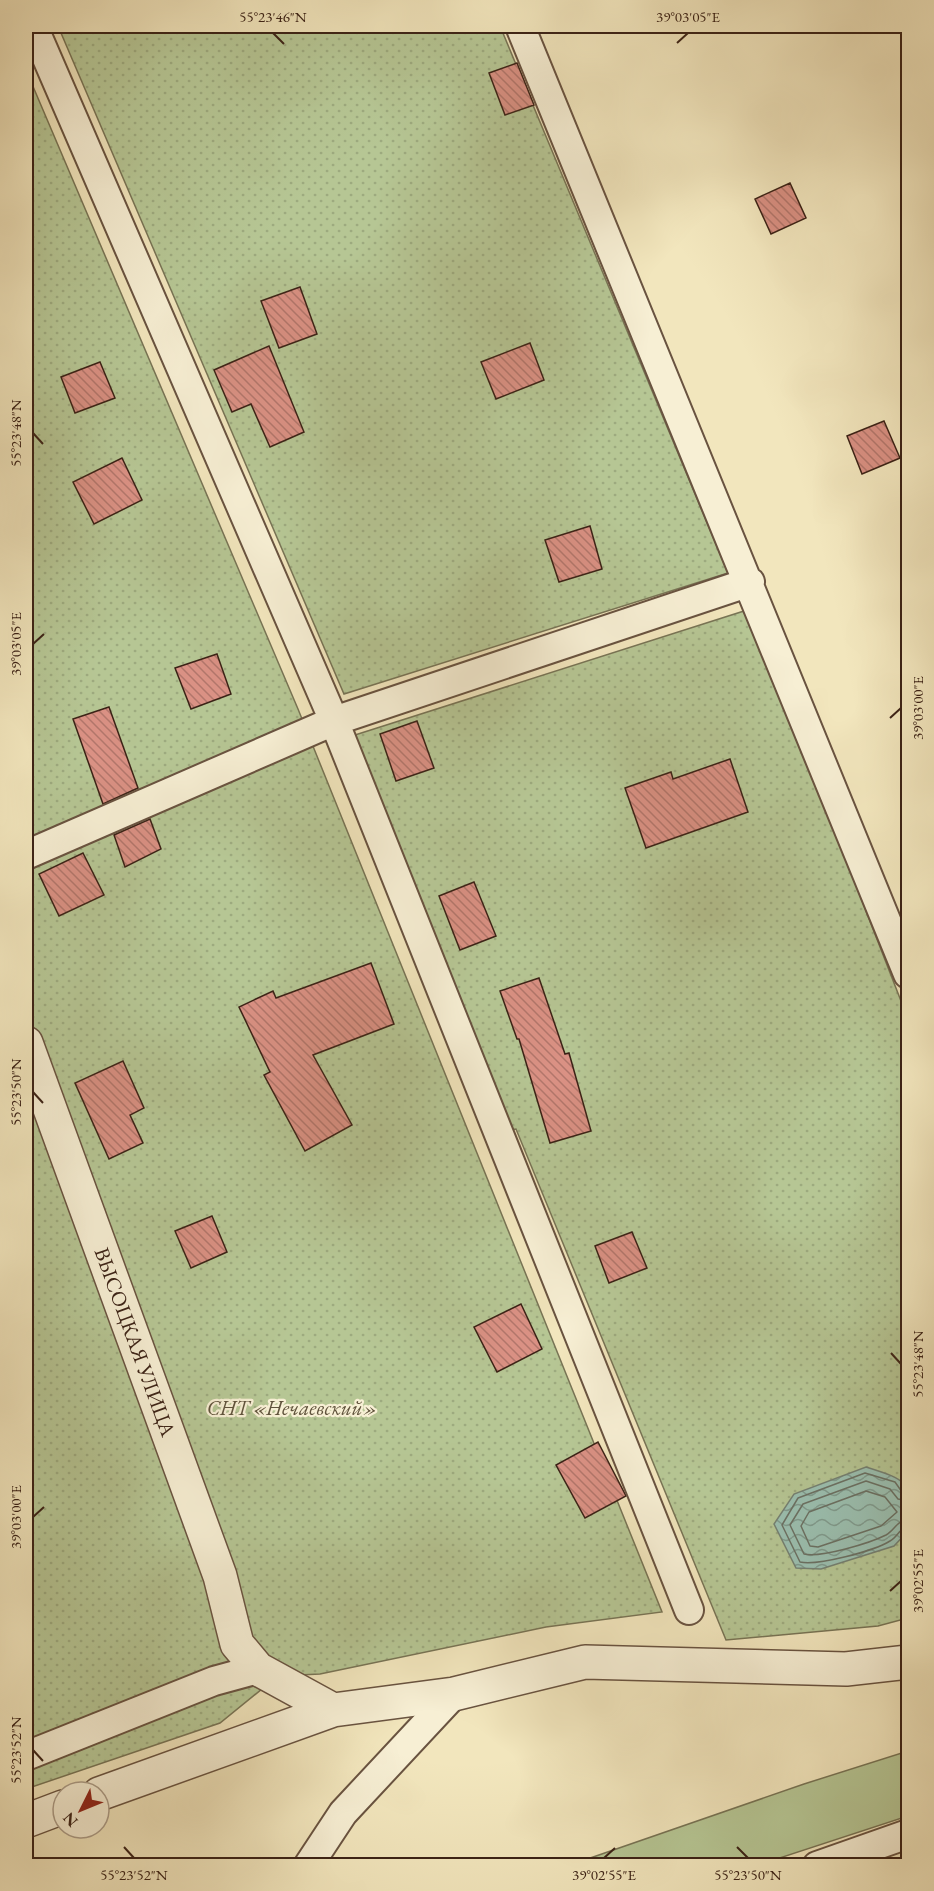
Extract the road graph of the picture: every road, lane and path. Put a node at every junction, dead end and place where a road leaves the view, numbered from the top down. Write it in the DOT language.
graph roads {
  1 [pos="33,26"];
  2 [pos="520,26"];
  3 [pos="750,582"];
  4 [pos="334,721"];
  5 [pos="26,855"];
  6 [pos="909,975"];
  7 [pos="26,1043"];
  8 [pos="32,1079"];
  9 [pos="688,1610"];
  10 [pos="909,1662"];
  11 [pos="258,1670"];
  12 [pos="454,1694"];
  13 [pos="333,1710"];
  14 [pos="26,1756"];
  15 [pos="111,1790"];
  16 [pos="51,1812"];
  17 [pos="26,1821"];
  18 [pos="909,1834"];
  19 [pos="308,1866"];
  20 [pos="817,1866"];
  1 -- 4 [label="lane"];
  2 -- 3 [label="lane"];
  3 -- 4 [label="lane"];
  3 -- 6 [label="lane"];
  4 -- 5 [label="lane"];
  4 -- 9 [label="lane"];
  7 -- 8 [label="street, ВЫСОЦКАЯ УЛИЦА"];
  8 -- 11 [label="street, ВЫСОЦКАЯ УЛИЦА"];
  10 -- 12 [label="street"];
  11 -- 13 [label="street"];
  11 -- 14 [label="lane"];
  12 -- 13 [label="street"];
  12 -- 19 [label="lane"];
  13 -- 15 [label="street"];
  16 -- 17 [label="street"];
  18 -- 20 [label="lane"];
}
